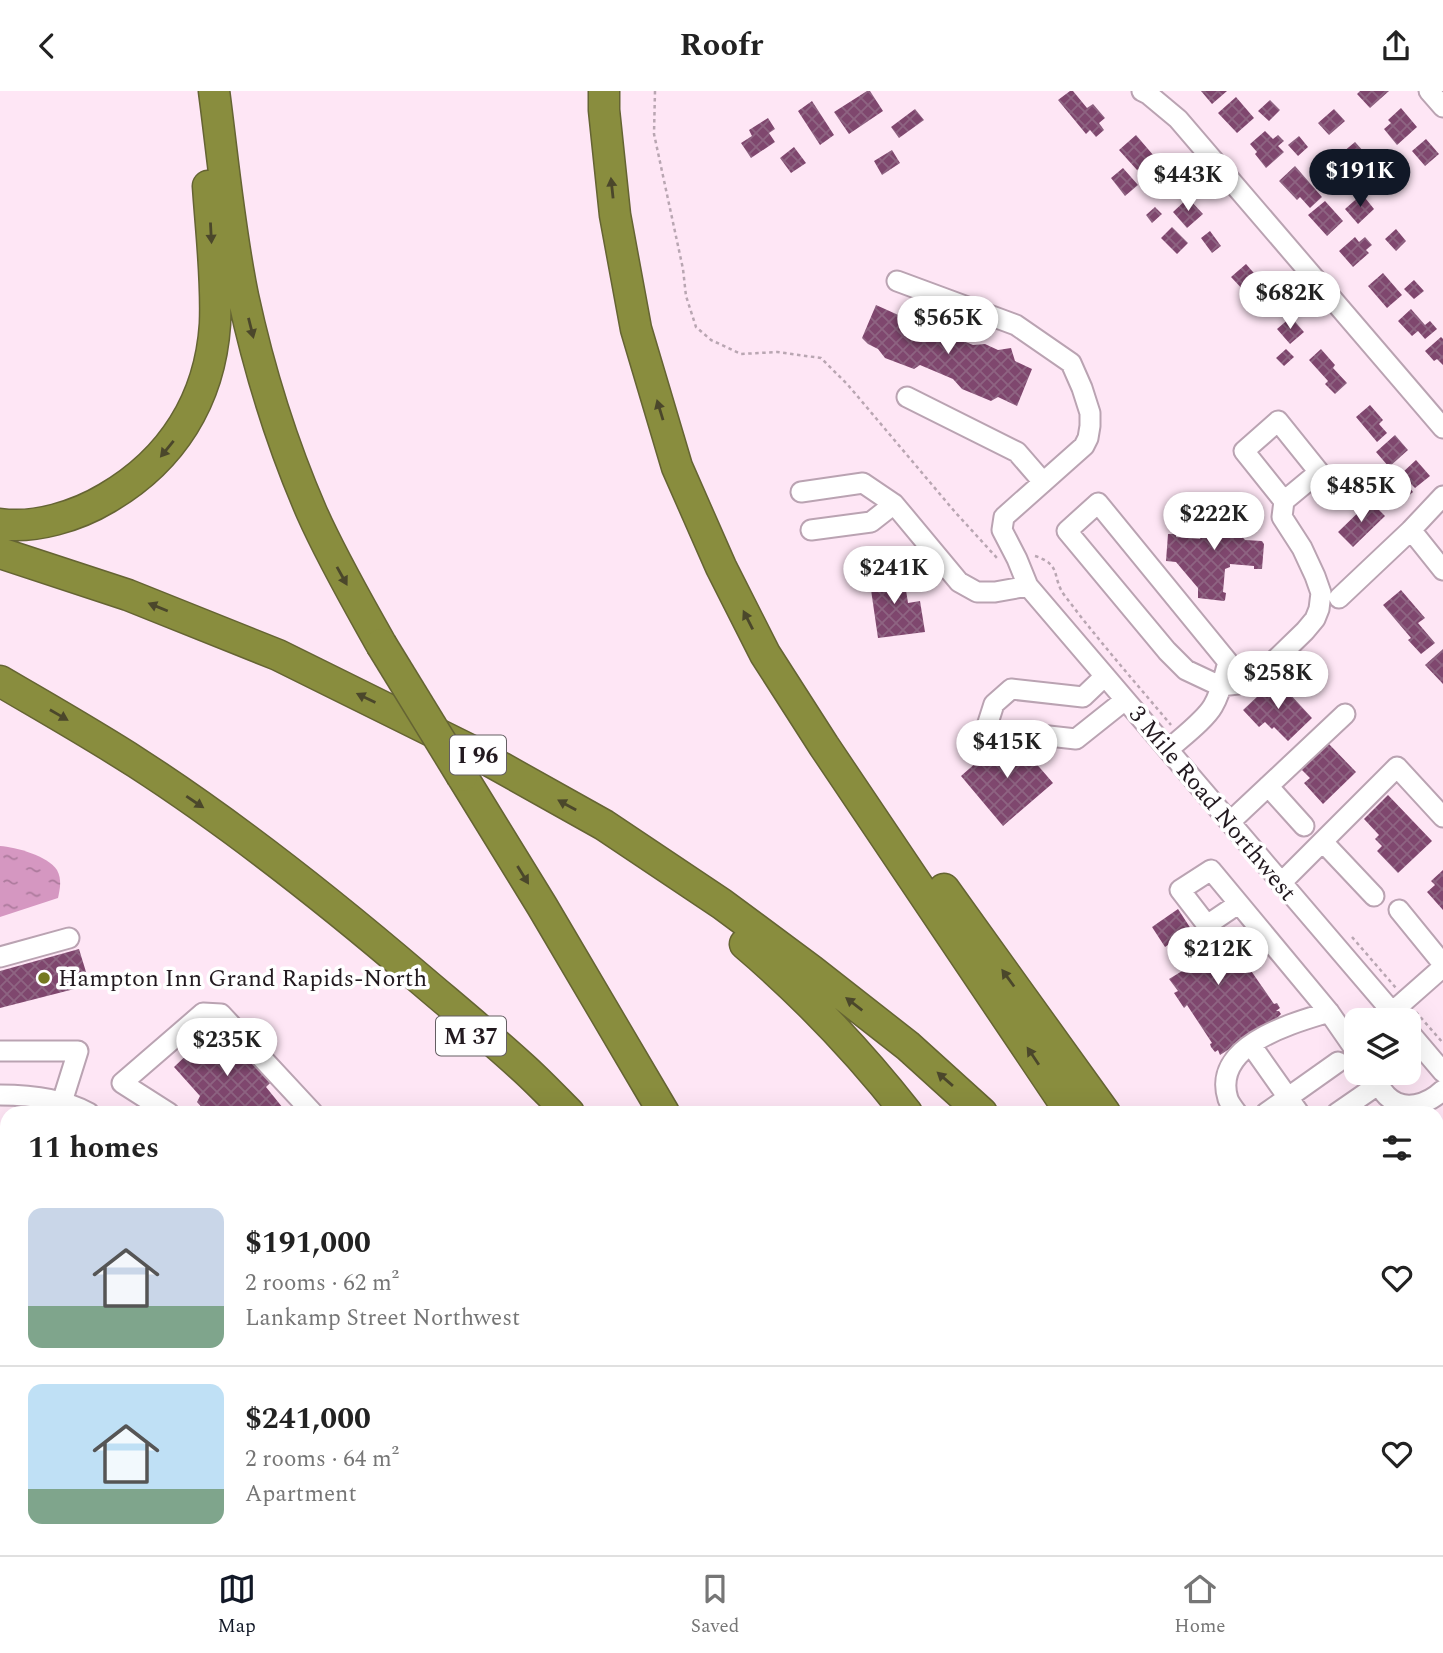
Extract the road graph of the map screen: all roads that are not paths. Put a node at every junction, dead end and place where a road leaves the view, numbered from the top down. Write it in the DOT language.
graph roads {
  1 [pos="213,91"];
  2 [pos="604,91"];
  3 [pos="1142,91"];
  4 [pos="1429,91"];
  5 [pos="1443,107"];
  6 [pos="897,281"];
  7 [pos="907,397"];
  8 [pos="1443,428"];
  9 [pos="1043,482"];
  10 [pos="800,492"];
  11 [pos="1443,496"];
  12 [pos="1284,501"];
  13 [pos="894,504"];
  14 [pos="0,524"];
  15 [pos="811,530"];
  16 [pos="1411,530"];
  17 [pos="0,553"];
  18 [pos="1443,570"];
  19 [pos="1028,586"];
  20 [pos="1339,598"];
  21 [pos="765,654"];
  22 [pos="1105,676"];
  23 [pos="0,681"];
  24 [pos="1220,686"];
  25 [pos="1125,700"];
  26 [pos="1345,714"];
  27 [pos="1168,750"];
  28 [pos="1268,786"];
  29 [pos="1443,817"];
  30 [pos="1230,822"];
  31 [pos="604,825"];
  32 [pos="1304,826"];
  33 [pos="1323,842"];
  34 [pos="1281,883"];
  35 [pos="1374,896"];
  36 [pos="1238,904"];
  37 [pos="1399,911"];
  38 [pos="69,938"];
  39 [pos="0,957"];
  40 [pos="399,961"];
  41 [pos="1443,966"];
  42 [pos="603,1007"];
  43 [pos="1388,1008"];
  44 [pos="1403,1008"];
  45 [pos="1329,1012"];
  46 [pos="1344,1034"];
  47 [pos="1251,1045"];
  48 [pos="1421,1045"];
  49 [pos="0,1051"];
  50 [pos="1338,1062"];
  51 [pos="1441,1066"];
  52 [pos="1368,1085"];
  53 [pos="1379,1085"];
  54 [pos="1443,1090"];
  55 [pos="0,1095"];
  56 [pos="62,1102"];
  57 [pos="1293,1105"];
  58 [pos="75,1106"];
  59 [pos="158,1106"];
  60 [pos="306,1106"];
  61 [pos="534,1106"];
  62 [pos="562,1106"];
  63 [pos="660,1106"];
  64 [pos="681,1106"];
  65 [pos="901,1106"];
  66 [pos="974,1106"];
  67 [pos="1066,1106"];
  68 [pos="1100,1106"];
  69 [pos="1232,1106"];
  70 [pos="1345,1106"];
  1 -- 14 [label="highway, one-way"];
  1 -- 42 [label="highway, one-way, bridge"];
  21 -- 2 [label="highway, one-way"];
  3 -- 8 [label="street"];
  4 -- 5 [label="street"];
  6 -- 9 [label="street, 3 Mile Road Northwest"];
  7 -- 9 [label="street"];
  9 -- 19 [label="street, 3 Mile Road Northwest"];
  10 -- 13 [label="street"];
  11 -- 16 [label="street"];
  12 -- 24 [label="street"];
  13 -- 15 [label="street"];
  13 -- 19 [label="street"];
  16 -- 18 [label="street"];
  16 -- 20 [label="street"];
  31 -- 17 [label="highway, I 96, one-way"];
  19 -- 22 [label="street, 3 Mile Road Northwest"];
  67 -- 21 [label="highway, one-way"];
  68 -- 21 [label="highway, one-way"];
  22 -- 25 [label="street, 3 Mile Road Northwest"];
  22 -- 25 [label="street"];
  23 -- 40 [label="highway, one-way"];
  24 -- 24 [label="street"];
  24 -- 27 [label="street"];
  25 -- 27 [label="street, 3 Mile Road Northwest"];
  26 -- 28 [label="street"];
  27 -- 30 [label="street, 3 Mile Road Northwest"];
  28 -- 30 [label="street"];
  28 -- 32 [label="street"];
  29 -- 33 [label="street"];
  30 -- 34 [label="street, 3 Mile Road Northwest"];
  31 -- 65 [label="highway"];
  66 -- 31 [label="highway, I 96, one-way"];
  33 -- 34 [label="street"];
  33 -- 35 [label="street"];
  34 -- 43 [label="street, 3 Mile Road Northwest"];
  36 -- 45 [label="street"];
  37 -- 41 [label="street"];
  38 -- 39 [label="street"];
  40 -- 61 [label="highway, M 37"];
  40 -- 62 [label="highway"];
  41 -- 44 [label="street"];
  42 -- 63 [label="highway"];
  42 -- 64 [label="highway"];
  45 -- 46 [label="street"];
  45 -- 47 [label="street"];
  47 -- 57 [label="street"];
  47 -- 69 [label="street"];
  48 -- 51 [label="street"];
  49 -- 56 [label="street"];
  50 -- 57 [label="street"];
  52 -- 70 [label="street"];
  53 -- 54 [label="street"];
  55 -- 56 [label="street"];
  56 -- 58 [label="street"];
  59 -- 60 [label="street"];
}
